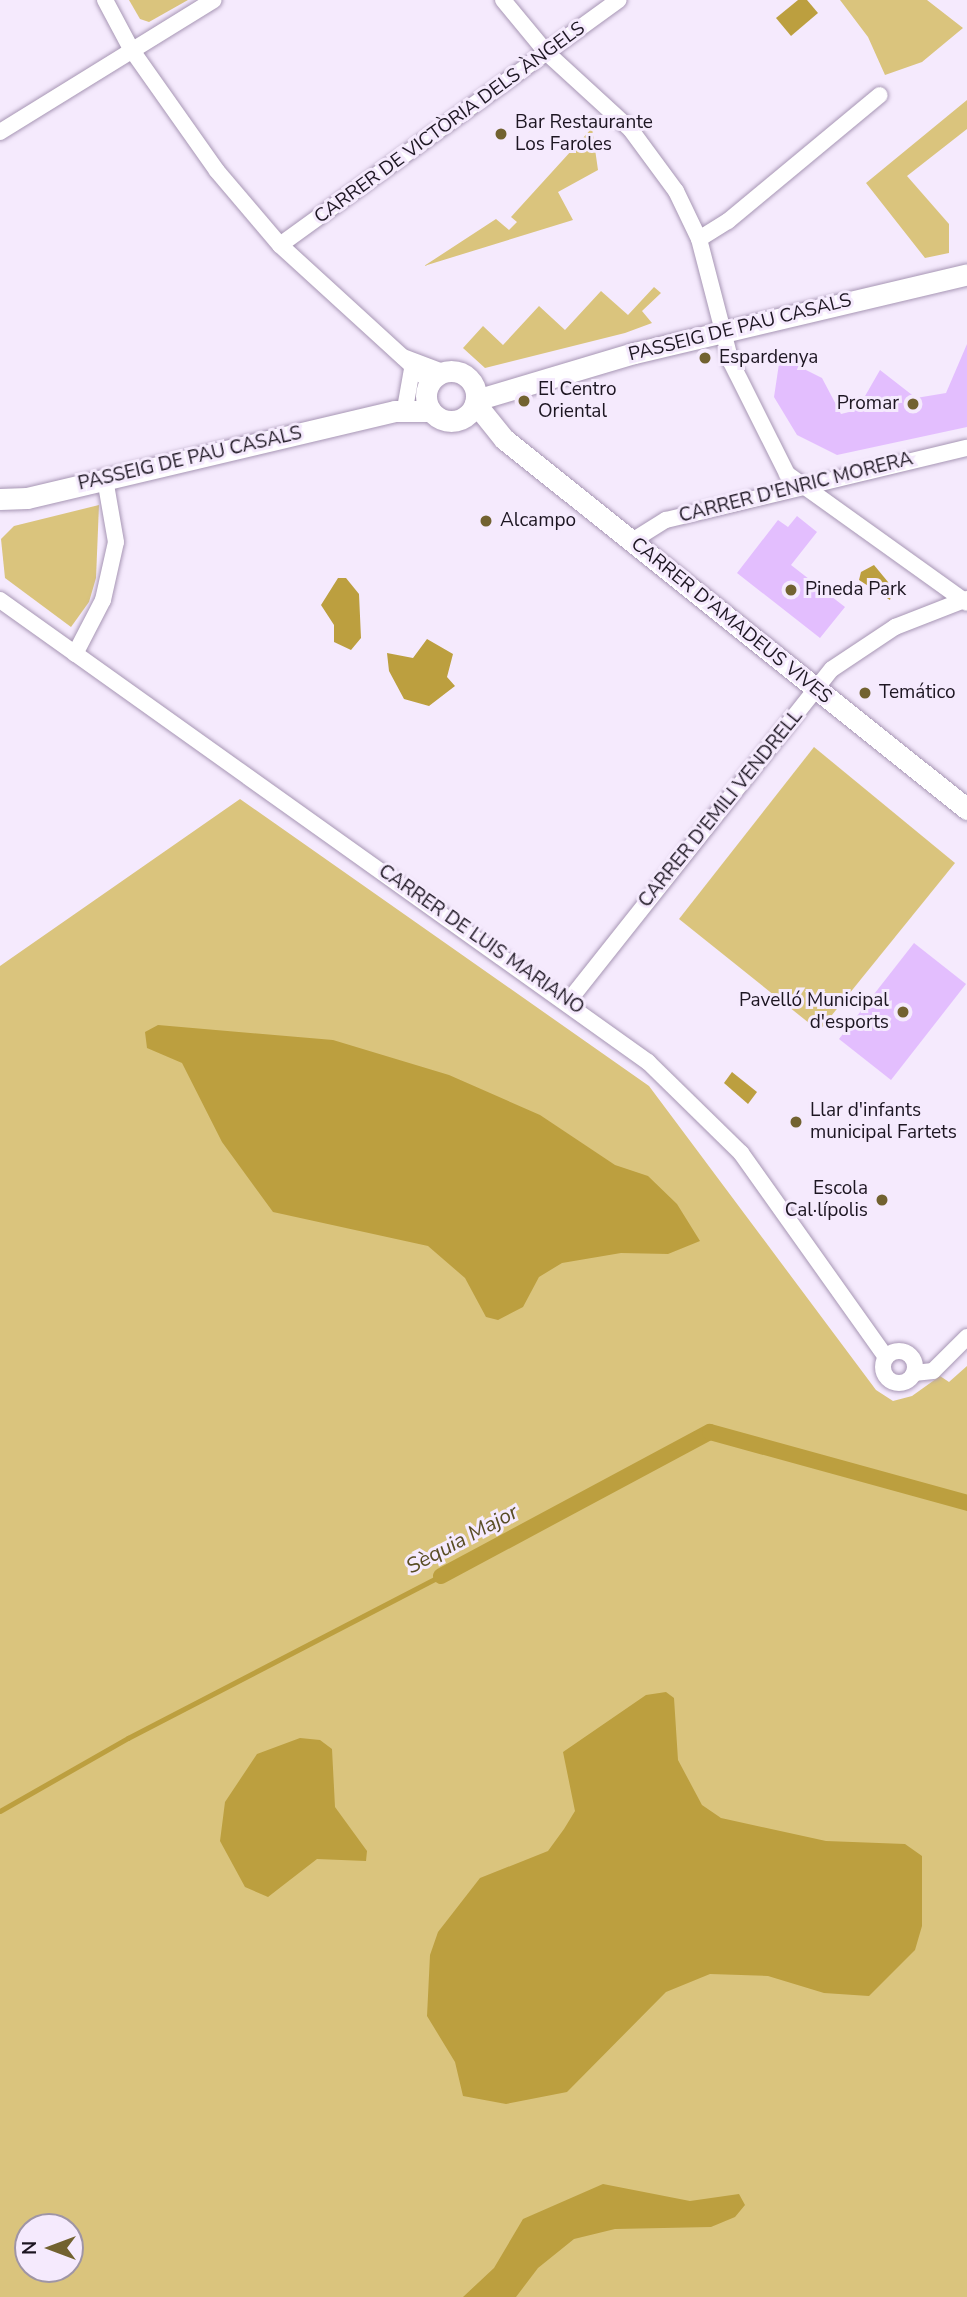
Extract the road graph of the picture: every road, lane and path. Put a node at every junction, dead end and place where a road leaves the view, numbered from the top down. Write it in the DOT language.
graph roads {
  1 [pos="105,0"];
  2 [pos="214,0"];
  3 [pos="502,0"];
  4 [pos="619,0"];
  5 [pos="131,50"];
  6 [pos="546,52"];
  7 [pos="880,95"];
  8 [pos="0,132"];
  9 [pos="699,239"];
  10 [pos="280,245"];
  11 [pos="967,274"];
  12 [pos="722,331"];
  13 [pos="400,356"];
  14 [pos="412,368"];
  15 [pos="468,377"];
  16 [pos="433,380"];
  17 [pos="507,388"];
  18 [pos="401,407"];
  19 [pos="471,407"];
  20 [pos="431,411"];
  21 [pos="492,428"];
  22 [pos="967,448"];
  23 [pos="105,479"];
  24 [pos="801,486"];
  25 [pos="27,498"];
  26 [pos="0,499"];
  27 [pos="0,514"];
  28 [pos="632,541"];
  29 [pos="0,600"];
  30 [pos="966,601"];
  31 [pos="75,654"];
  32 [pos="816,689"];
  33 [pos="967,809"];
  34 [pos="568,1003"];
  35 [pos="967,1337"];
  36 [pos="887,1357"];
  37 [pos="914,1373"];
  1 -- 5 [label="street"];
  2 -- 5 [label="street"];
  3 -- 6 [label="street"];
  4 -- 6 [label="street, CARRER DE VICTÒRIA DELS ÀNGELS"];
  5 -- 8 [label="street"];
  5 -- 10 [label="street"];
  6 -- 9 [label="street"];
  6 -- 10 [label="street, CARRER DE VICTÒRIA DELS ÀNGELS"];
  7 -- 9 [label="street"];
  9 -- 12 [label="street"];
  10 -- 13 [label="street"];
  11 -- 12 [label="street, PASSEIG DE PAU CASALS"];
  12 -- 17 [label="street, PASSEIG DE PAU CASALS"];
  12 -- 24 [label="street"];
  13 -- 14 [label="street"];
  13 -- 16 [label="street"];
  14 -- 16 [label="street"];
  14 -- 18 [label="street"];
  15 -- 16 [label="street, PASSEIG DE PAU CASALS"];
  15 -- 17 [label="street, PASSEIG DE PAU CASALS"];
  15 -- 19 [label="street"];
  16 -- 18 [label="street, PASSEIG DE PAU CASALS"];
  16 -- 20 [label="street"];
  17 -- 19 [label="street, PASSEIG DE PAU CASALS"];
  17 -- 21 [label="street"];
  18 -- 20 [label="street, PASSEIG DE PAU CASALS"];
  18 -- 23 [label="street, PASSEIG DE PAU CASALS"];
  19 -- 20 [label="street, PASSEIG DE PAU CASALS"];
  19 -- 21 [label="street, CARRER D'AMADEUS VIVES"];
  21 -- 28 [label="street, CARRER D'AMADEUS VIVES"];
  22 -- 24 [label="street, CARRER D'ENRIC MORERA"];
  23 -- 25 [label="street, PASSEIG DE PAU CASALS"];
  23 -- 31 [label="street"];
  24 -- 28 [label="street, CARRER D'ENRIC MORERA"];
  24 -- 30 [label="street"];
  25 -- 26 [label="street, PASSEIG DE PAU CASALS"];
  25 -- 27 [label="street, PASSEIG DE PAU CASALS"];
  28 -- 32 [label="street, CARRER D'AMADEUS VIVES"];
  29 -- 31 [label="street, CARRER DE LUIS MARIANO"];
  30 -- 32 [label="street, CARRER D'EMILI VENDRELL"];
  31 -- 34 [label="street, CARRER DE LUIS MARIANO"];
  32 -- 33 [label="street, CARRER D'AMADEUS VIVES"];
  32 -- 34 [label="street, CARRER D'EMILI VENDRELL"];
  34 -- 36 [label="street, CARRER DE LUIS MARIANO"];
  35 -- 37 [label="street"];
  36 -- 37 [label="street"];
  36 -- 37 [label="street"];
}
